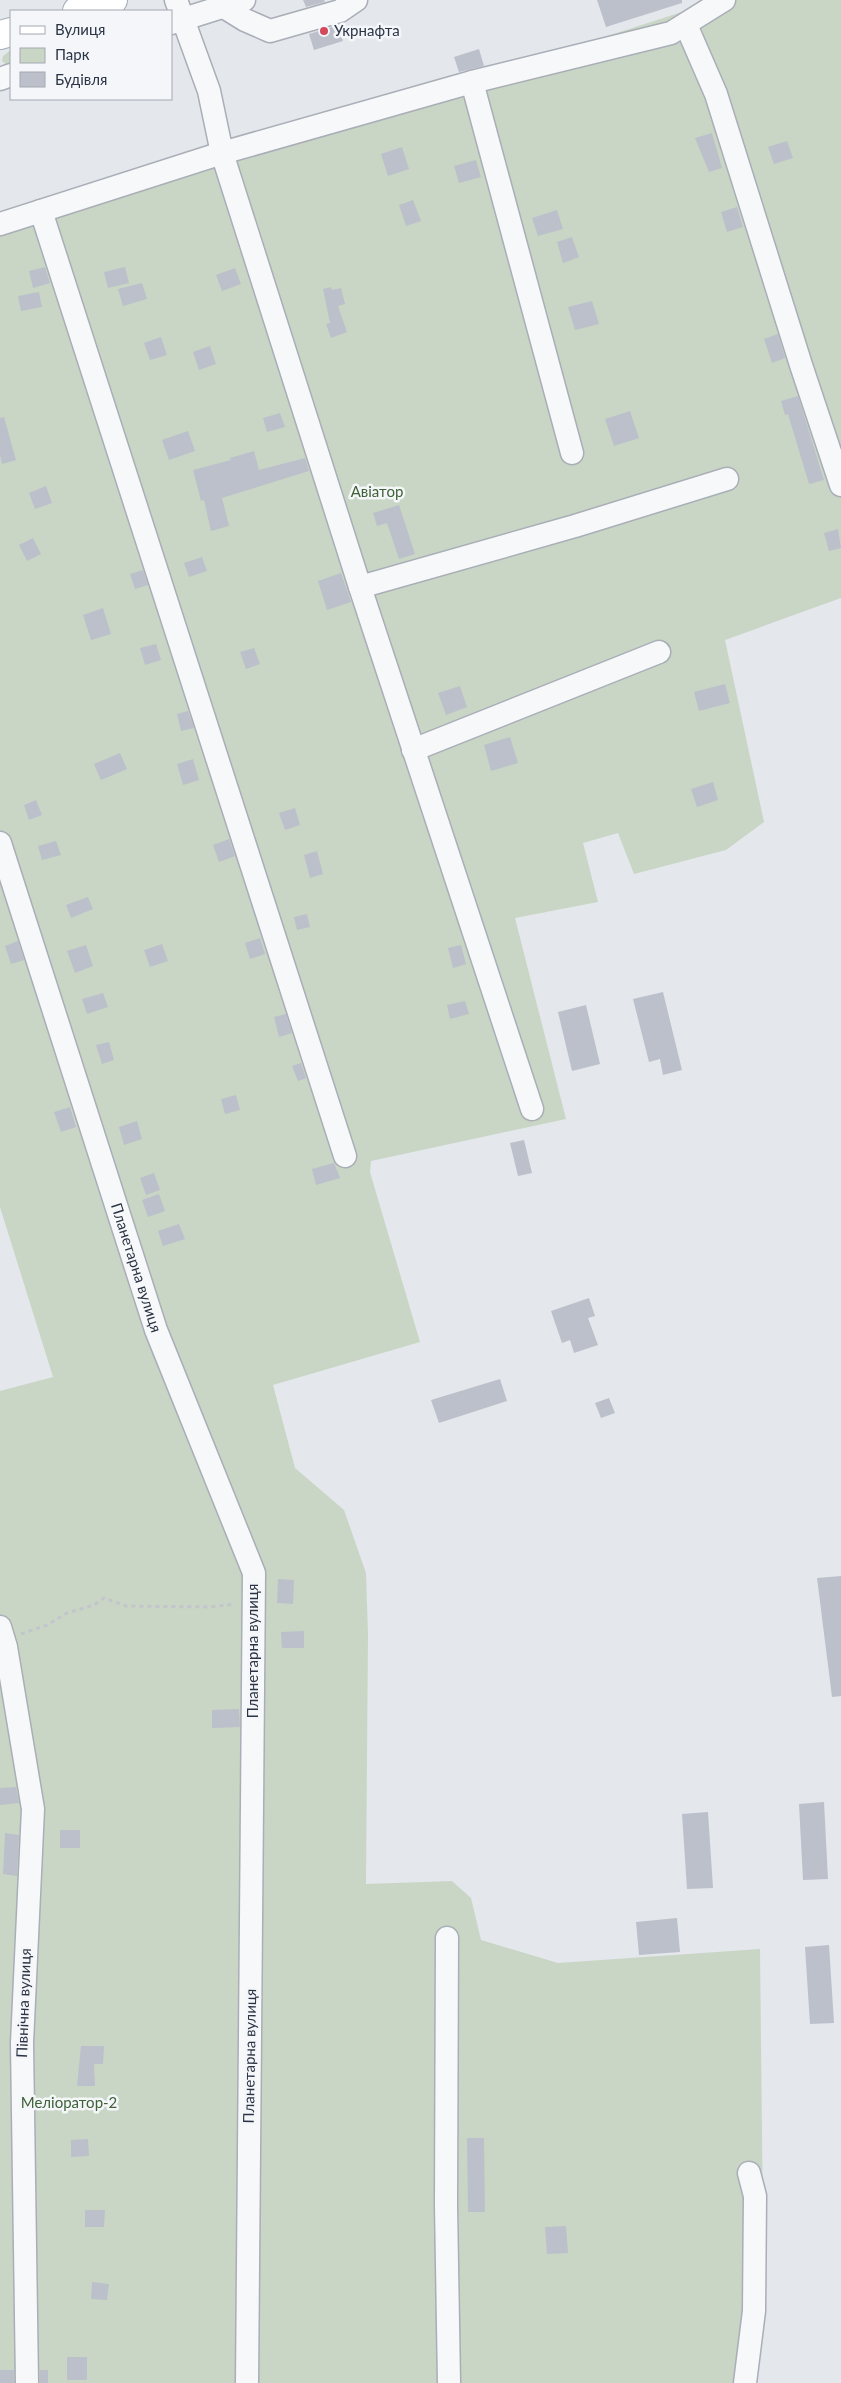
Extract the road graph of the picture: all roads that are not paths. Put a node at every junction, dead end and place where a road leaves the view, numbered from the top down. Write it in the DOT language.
graph roads {
  1 [pos="113,0"];
  2 [pos="356,0"];
  3 [pos="724,0"];
  4 [pos="234,3"];
  5 [pos="80,10"];
  6 [pos="176,14"];
  7 [pos="686,25"];
  8 [pos="472,82"];
  9 [pos="222,154"];
  10 [pos="41,211"];
  11 [pos="0,224"];
  12 [pos="572,453"];
  13 [pos="728,479"];
  14 [pos="841,485"];
  15 [pos="360,587"];
  16 [pos="659,652"];
  17 [pos="413,750"];
  18 [pos="0,843"];
  19 [pos="532,1109"];
  20 [pos="345,1156"];
  21 [pos="2,1634"];
  22 [pos="447,1938"];
  23 [pos="749,2174"];
  24 [pos="27,2383"];
  25 [pos="247,2383"];
  26 [pos="449,2383"];
  27 [pos="745,2383"];
  1 -- 5 [label="main road"];
  2 -- 4 [label="street"];
  3 -- 7 [label="street"];
  4 -- 6 [label="street"];
  6 -- 9 [label="street"];
  7 -- 8 [label="street"];
  7 -- 14 [label="street"];
  8 -- 9 [label="street"];
  8 -- 12 [label="street"];
  9 -- 10 [label="street"];
  9 -- 15 [label="street"];
  10 -- 11 [label="street"];
  10 -- 20 [label="street"];
  13 -- 15 [label="street"];
  15 -- 17 [label="street"];
  16 -- 17 [label="street"];
  17 -- 19 [label="street"];
  18 -- 25 [label="street, Планетарна вулиця"];
  21 -- 24 [label="street, Північна вулиця"];
  22 -- 26 [label="street"];
  23 -- 27 [label="street"];
}
